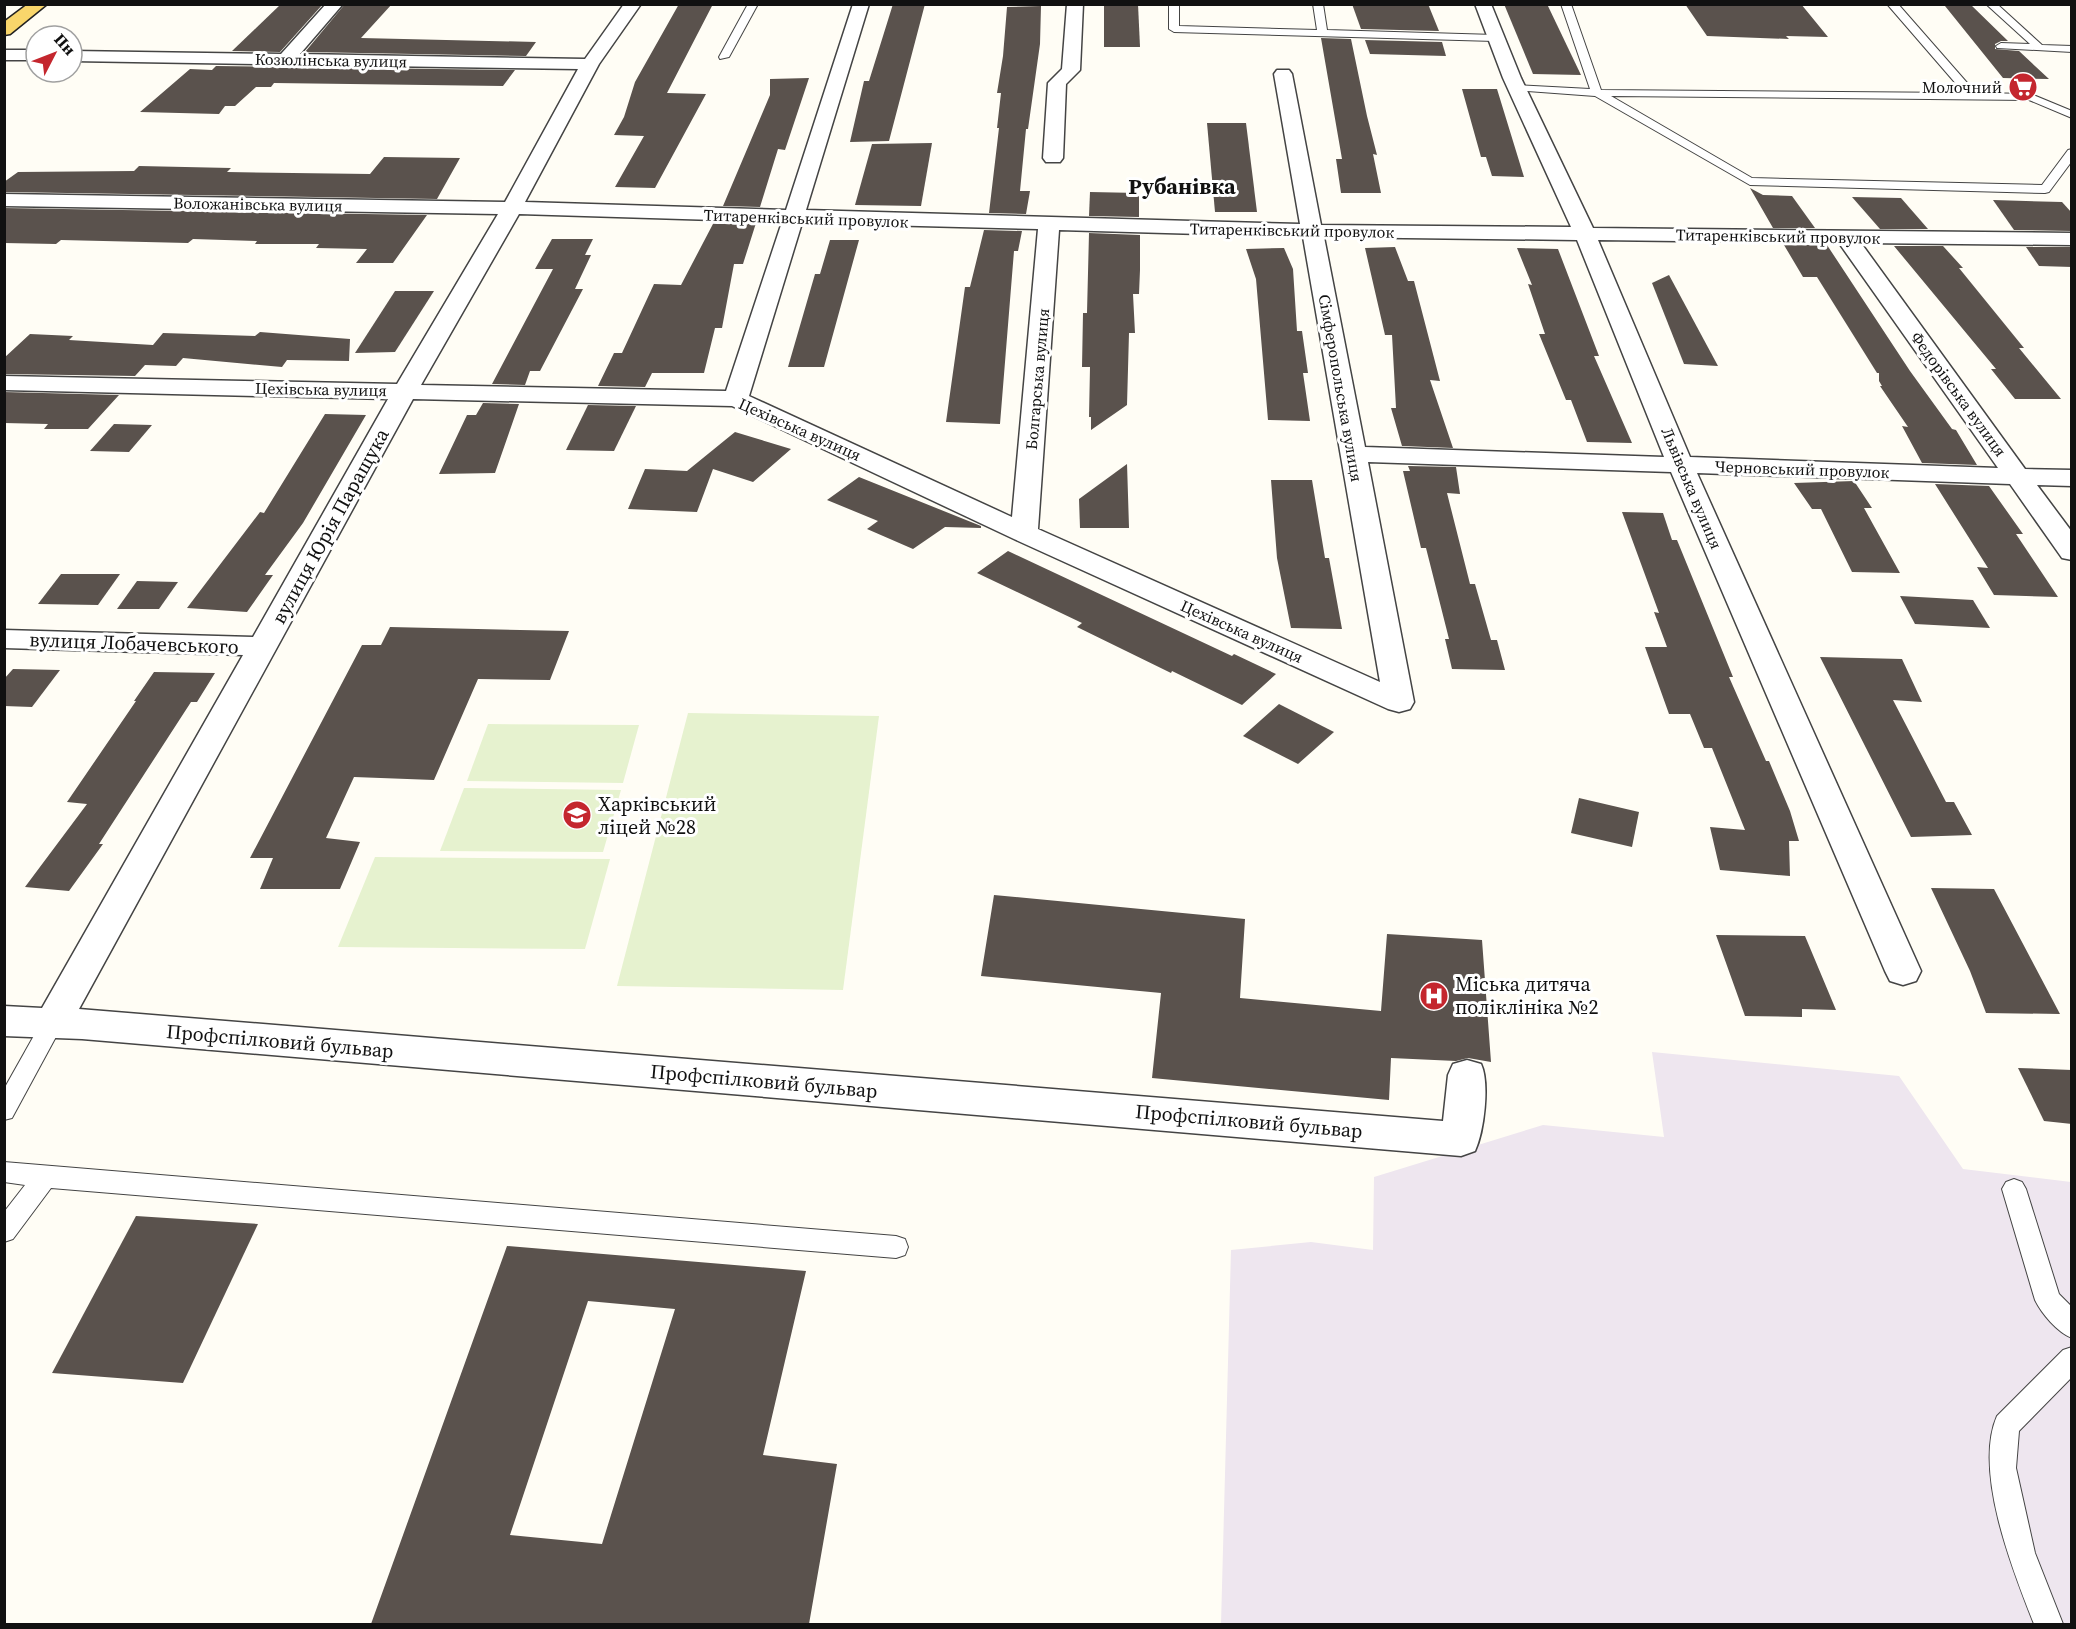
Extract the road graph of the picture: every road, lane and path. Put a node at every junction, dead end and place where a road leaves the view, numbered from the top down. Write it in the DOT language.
graph roads {
  1 [pos="39,4"];
  2 [pos="335,4"];
  3 [pos="633,4"];
  4 [pos="753,4"];
  5 [pos="861,4"];
  6 [pos="1075,4"];
  7 [pos="1174,4"];
  8 [pos="1318,4"];
  9 [pos="1483,4"];
  10 [pos="1566,4"];
  11 [pos="1892,4"];
  12 [pos="1991,4"];
  13 [pos="4,30"];
  14 [pos="1322,33"];
  15 [pos="1495,38"];
  16 [pos="2001,46"];
  17 [pos="2040,48"];
  18 [pos="2072,49"];
  19 [pos="4,55"];
  20 [pos="24,55"];
  21 [pos="84,56"];
  22 [pos="724,57"];
  23 [pos="286,59"];
  24 [pos="590,64"];
  25 [pos="1282,74"];
  26 [pos="1517,88"];
  27 [pos="1597,93"];
  28 [pos="1973,97"];
  29 [pos="2072,115"];
  30 [pos="2072,152"];
  31 [pos="1053,158"];
  32 [pos="4,200"];
  33 [pos="512,208"];
  34 [pos="794,218"];
  35 [pos="1049,225"];
  36 [pos="1312,231"];
  37 [pos="1585,234"];
  38 [pos="1845,236"];
  39 [pos="2072,239"];
  40 [pos="4,383"];
  41 [pos="405,391"];
  42 [pos="736,399"];
  43 [pos="1353,454"];
  44 [pos="1680,464"];
  45 [pos="2018,476"];
  46 [pos="2072,478"];
  47 [pos="1024,532"];
  48 [pos="2072,552"];
  49 [pos="4,639"];
  50 [pos="263,646"];
  51 [pos="1399,702"];
  52 [pos="1903,971"];
  53 [pos="4,1021"];
  54 [pos="53,1022"];
  55 [pos="1467,1075"];
  56 [pos="4,1111"];
  57 [pos="4,1172"];
  58 [pos="45,1177"];
  59 [pos="2014,1189"];
  60 [pos="4,1231"];
  61 [pos="896,1247"];
  62 [pos="2072,1326"];
  63 [pos="2072,1359"];
  64 [pos="2048,1624"];
  1 -- 13 [label="main road"];
  2 -- 23 [label="street"];
  3 -- 24 [label="street, вулиця Юрія Паращука"];
  4 -- 22 [label="lane"];
  5 -- 34 [label="street"];
  6 -- 31 [label="street"];
  7 -- 14 [label="lane"];
  8 -- 14 [label="lane"];
  9 -- 15 [label="street, Львівська вулиця"];
  10 -- 27 [label="lane"];
  11 -- 28 [label="lane"];
  12 -- 17 [label="lane"];
  14 -- 15 [label="lane"];
  15 -- 26 [label="street, Львівська вулиця"];
  16 -- 17 [label="lane"];
  17 -- 18 [label="lane"];
  19 -- 20 [label="street"];
  21 -- 23 [label="street, Козюлінська вулиця"];
  23 -- 24 [label="street, Козюлінська вулиця"];
  24 -- 33 [label="street, вулиця Юрія Паращука"];
  25 -- 36 [label="street, Сімферопольська вулиця"];
  26 -- 27 [label="lane"];
  26 -- 37 [label="street, Львівська вулиця"];
  27 -- 28 [label="lane"];
  27 -- 30 [label="lane"];
  28 -- 29 [label="lane"];
  32 -- 33 [label="street, Воложанівська вулиця"];
  33 -- 34 [label="street, Титаренківський провулок"];
  33 -- 41 [label="street, вулиця Юрія Паращука"];
  34 -- 35 [label="street, Титаренківський провулок"];
  34 -- 42 [label="street"];
  35 -- 36 [label="street, Титаренківський провулок"];
  35 -- 47 [label="street, Болгарська вулиця"];
  36 -- 37 [label="street, Титаренківський провулок"];
  36 -- 43 [label="street, Сімферопольська вулиця"];
  37 -- 38 [label="street, Титаренківський провулок"];
  37 -- 44 [label="street, Львівська вулиця"];
  38 -- 39 [label="street, Титаренківський провулок"];
  38 -- 45 [label="street, Федорівська вулиця"];
  40 -- 41 [label="street, Цехівська вулиця"];
  41 -- 42 [label="street, Цехівська вулиця"];
  41 -- 50 [label="street, вулиця Юрія Паращука"];
  42 -- 47 [label="street, Цехівська вулиця"];
  43 -- 44 [label="street, Черновський провулок"];
  43 -- 51 [label="street, Сімферопольська вулиця"];
  44 -- 45 [label="street, Черновський провулок"];
  44 -- 52 [label="street, Львівська вулиця"];
  45 -- 46 [label="street, Черновський провулок"];
  45 -- 48 [label="street, Федорівська вулиця"];
  47 -- 51 [label="street, Цехівська вулиця"];
  49 -- 50 [label="street, вулиця Лобачевського"];
  50 -- 54 [label="street, вулиця Юрія Паращука"];
  53 -- 54 [label="street, Профспілковий бульвар"];
  54 -- 55 [label="street, Профспілковий бульвар"];
  54 -- 56 [label="lane"];
  57 -- 58 [label="lane"];
  58 -- 60 [label="lane"];
  58 -- 61 [label="lane"];
  59 -- 62 [label="lane"];
  63 -- 64 [label="lane"];
}
